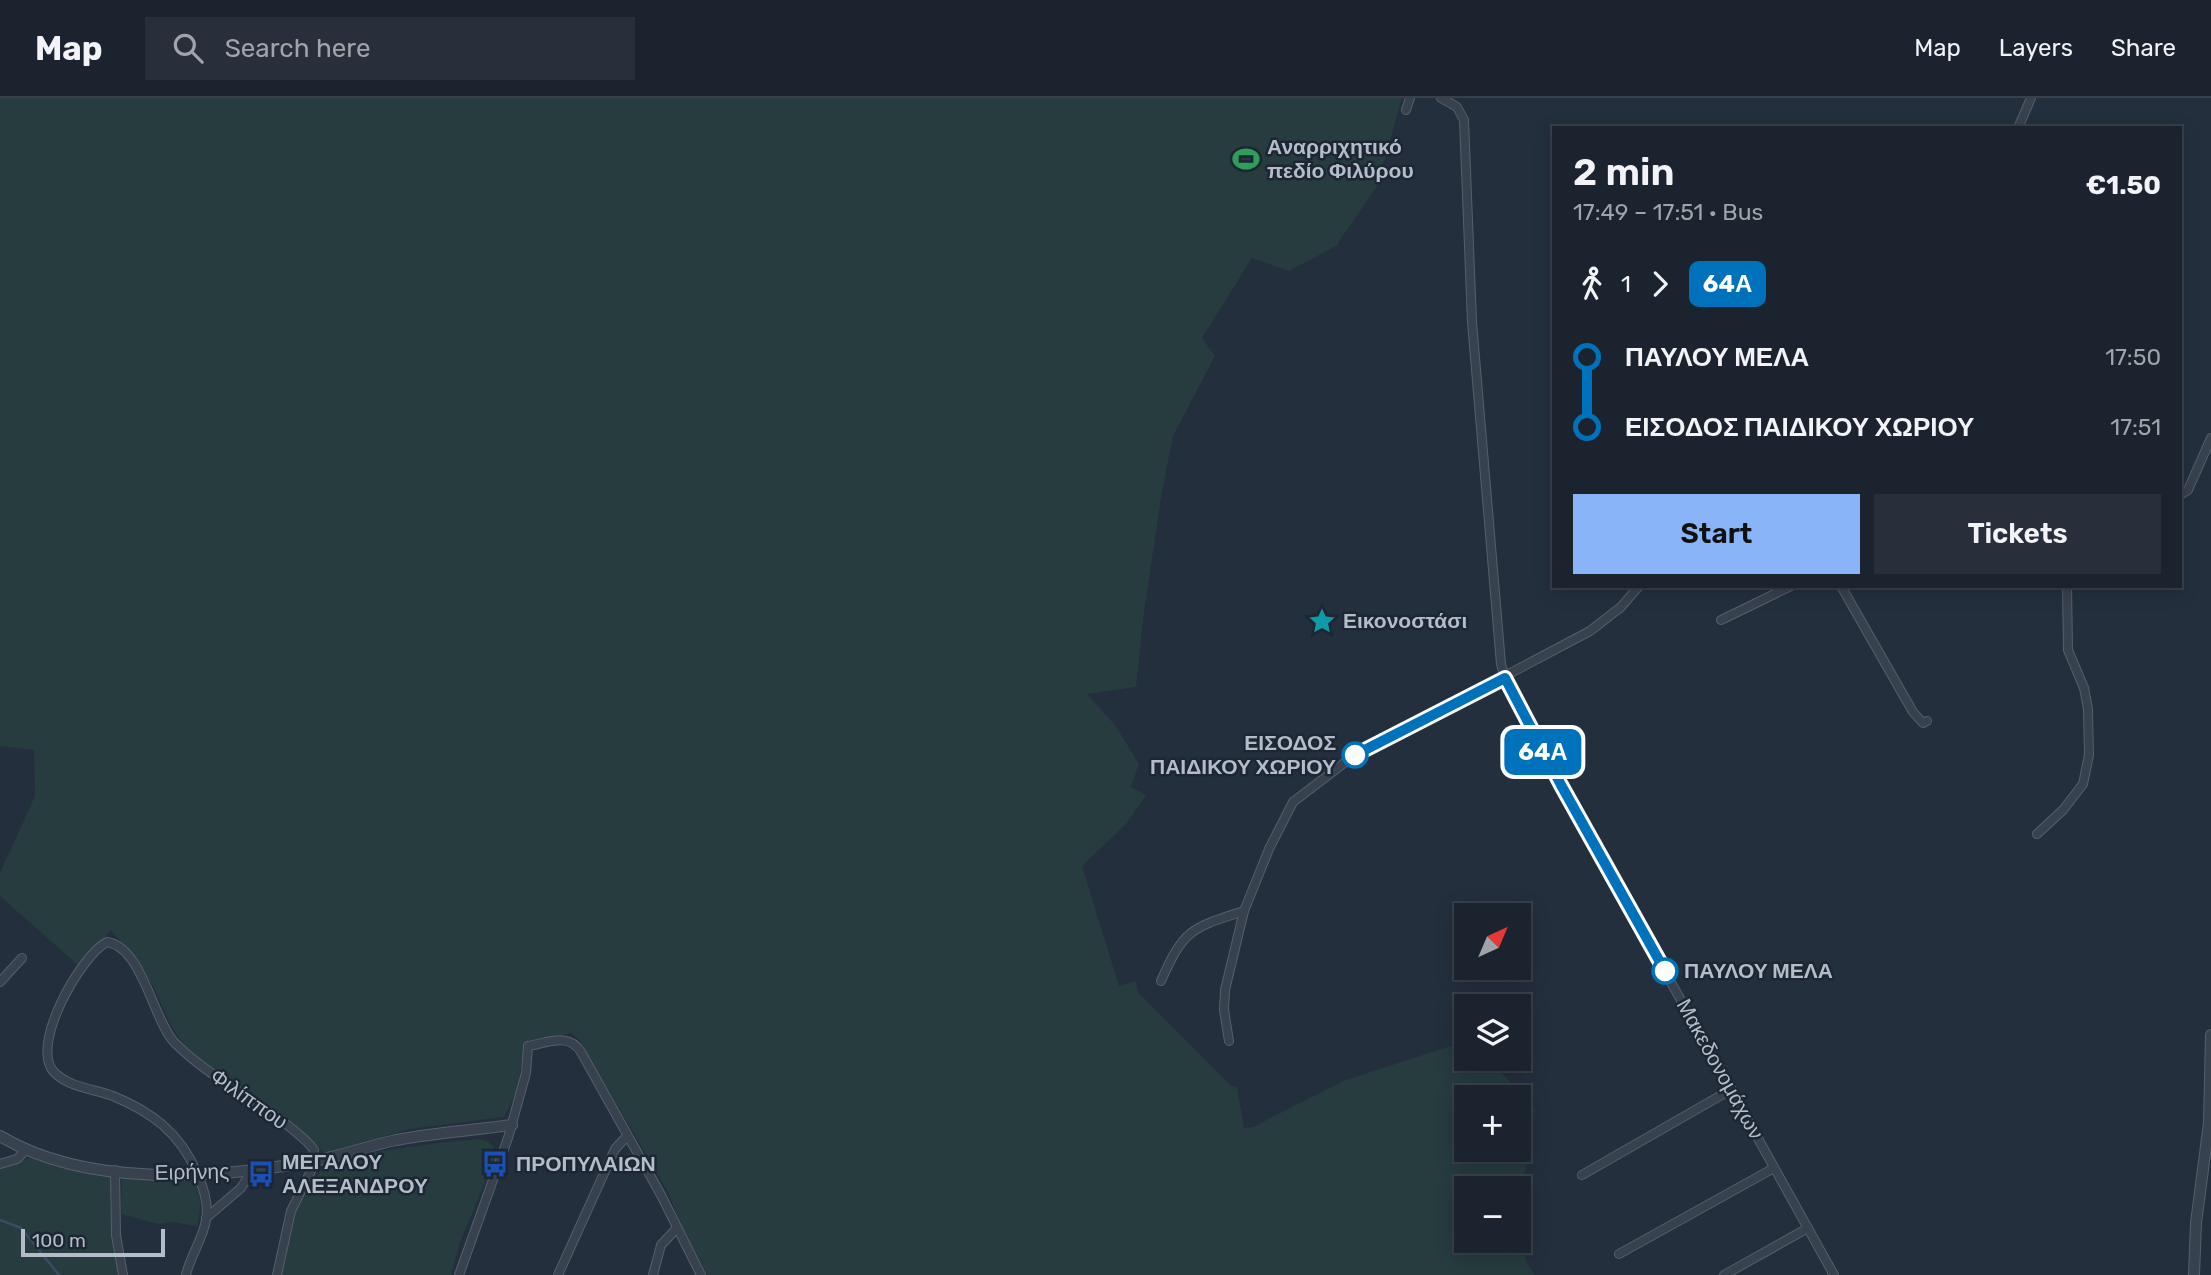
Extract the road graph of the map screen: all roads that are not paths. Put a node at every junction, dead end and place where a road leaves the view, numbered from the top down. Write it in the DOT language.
graph roads {
  1 [pos="1410,98"];
  2 [pos="1441,98"];
  3 [pos="2031,98"];
  4 [pos="1406,110"];
  5 [pos="2019,126"];
  6 [pos="2211,438"];
  7 [pos="2182,494"];
  8 [pos="1637,588"];
  9 [pos="1787,588"];
  10 [pos="1841,588"];
  11 [pos="2067,588"];
  12 [pos="1721,620"];
  13 [pos="1505,678"];
  14 [pos="1927,721"];
  15 [pos="2037,834"];
  16 [pos="1244,911"];
  17 [pos="23,958"];
  18 [pos="1161,981"];
  19 [pos="0,982"];
  20 [pos="2211,1035"];
  21 [pos="1229,1041"];
  22 [pos="1732,1089"];
  23 [pos="512,1125"];
  24 [pos="0,1136"];
  25 [pos="627,1136"];
  26 [pos="26,1150"];
  27 [pos="314,1161"];
  28 [pos="0,1164"];
  29 [pos="1774,1168"];
  30 [pos="115,1170"];
  31 [pos="253,1170"];
  32 [pos="197,1174"];
  33 [pos="1582,1175"];
  34 [pos="206,1218"];
  35 [pos="677,1228"];
  36 [pos="1808,1228"];
  37 [pos="1619,1254"];
  38 [pos="462,1273"];
  39 [pos="123,1275"];
  40 [pos="187,1275"];
  41 [pos="276,1275"];
  42 [pos="558,1275"];
  43 [pos="653,1275"];
  44 [pos="701,1275"];
  45 [pos="1724,1275"];
  46 [pos="1834,1275"];
  47 [pos="2194,1275"];
  1 -- 4 [label="street"];
  2 -- 13 [label="street, Μακεδονομάχων"];
  3 -- 5 [label="street"];
  6 -- 7 [label="street"];
  8 -- 13 [label="street"];
  9 -- 12 [label="street"];
  10 -- 14 [label="street"];
  11 -- 15 [label="street"];
  13 -- 16 [label="street"];
  13 -- 22 [label="street, Μακεδονομάχων"];
  16 -- 18 [label="street"];
  16 -- 21 [label="street"];
  17 -- 19 [label="street"];
  20 -- 47 [label="street"];
  22 -- 29 [label="street, Μακεδονομάχων"];
  22 -- 33 [label="street"];
  23 -- 25 [label="street"];
  23 -- 27 [label="street, Ειρήνης"];
  23 -- 38 [label="street"];
  24 -- 26 [label="street, Ειρήνης"];
  25 -- 35 [label="street"];
  25 -- 42 [label="street"];
  26 -- 28 [label="street"];
  26 -- 30 [label="street, Ειρήνης"];
  27 -- 31 [label="street, Ειρήνης"];
  27 -- 32 [label="street, Φιλίππου"];
  27 -- 41 [label="street"];
  29 -- 36 [label="street, Μακεδονομάχων"];
  29 -- 37 [label="street"];
  30 -- 32 [label="street, Ειρήνης"];
  30 -- 39 [label="street"];
  31 -- 32 [label="street, Ειρήνης"];
  31 -- 34 [label="street"];
  32 -- 34 [label="street"];
  34 -- 40 [label="street"];
  35 -- 43 [label="street"];
  35 -- 44 [label="street"];
  36 -- 45 [label="street"];
  36 -- 46 [label="street, Μακεδονομάχων"];
}
